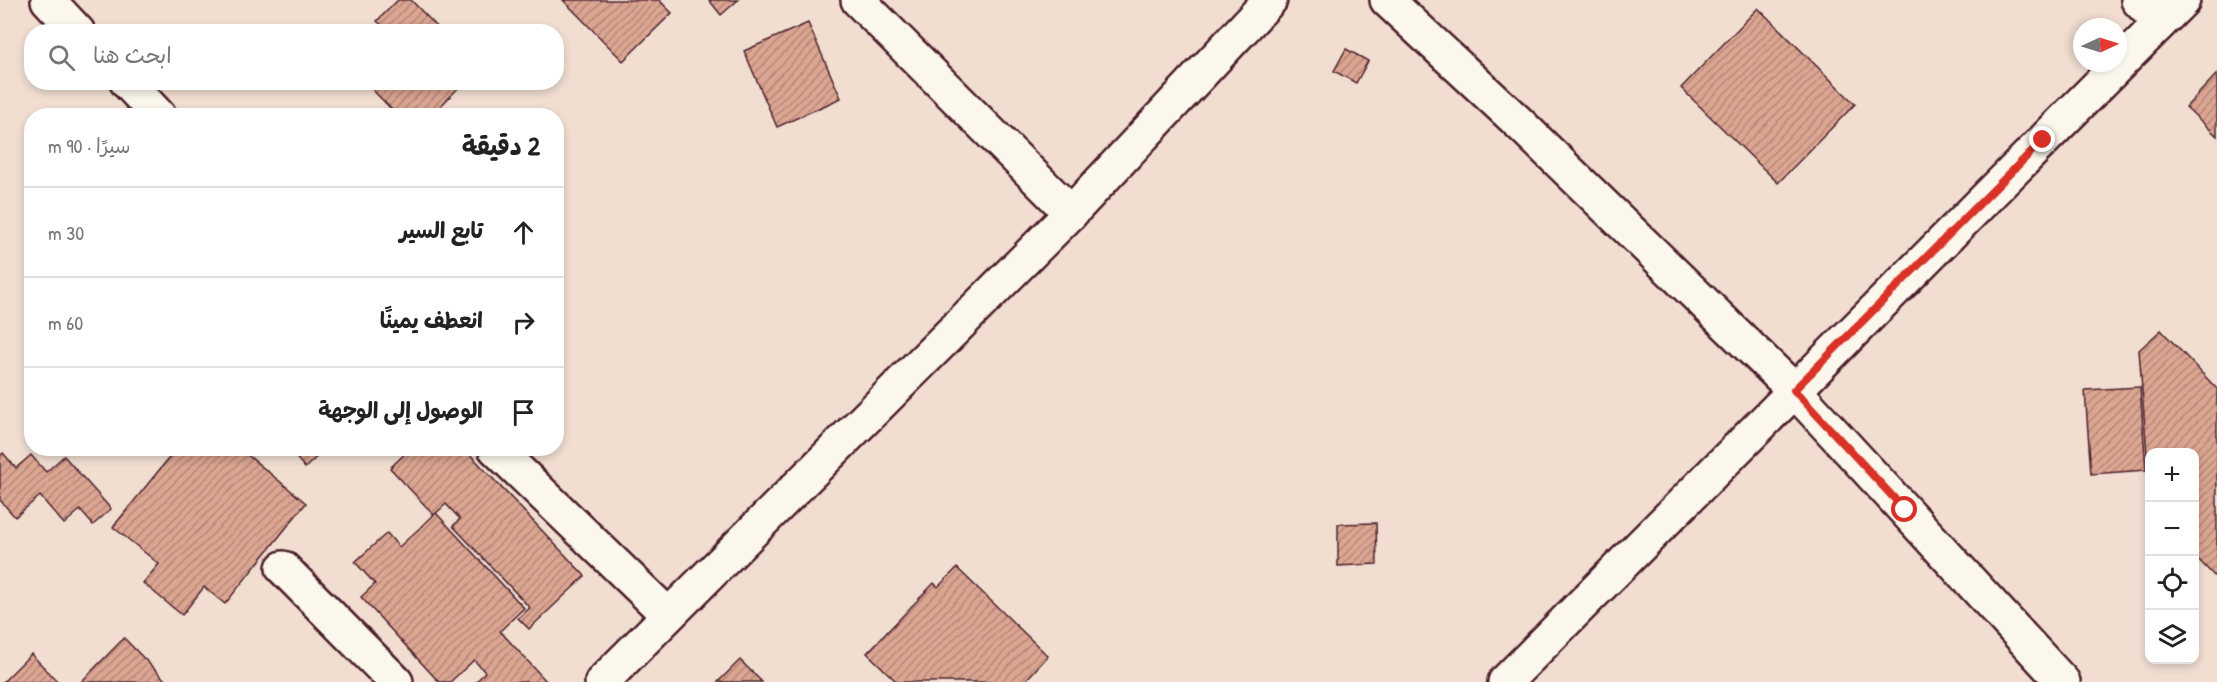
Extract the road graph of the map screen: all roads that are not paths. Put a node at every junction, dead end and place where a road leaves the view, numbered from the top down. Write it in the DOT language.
graph roads {
  1 [pos="48,0"];
  2 [pos="858,0"];
  3 [pos="1270,0"];
  4 [pos="1387,0"];
  5 [pos="2183,0"];
  6 [pos="2149,11"];
  7 [pos="70,24"];
  8 [pos="135,90"];
  9 [pos="151,108"];
  10 [pos="1071,213"];
  11 [pos="1794,390"];
  12 [pos="503,456"];
  13 [pos="283,568"];
  14 [pos="668,615"];
  15 [pos="396,682"];
  16 [pos="602,682"];
  17 [pos="1505,682"];
  18 [pos="2063,682"];
  1 -- 7 [label="street"];
  2 -- 10 [label="street"];
  3 -- 10 [label="street"];
  4 -- 11 [label="street"];
  5 -- 6 [label="street"];
  6 -- 11 [label="street"];
  8 -- 9 [label="street"];
  10 -- 14 [label="street"];
  11 -- 17 [label="street"];
  11 -- 18 [label="street"];
  12 -- 14 [label="street"];
  13 -- 15 [label="street"];
  14 -- 16 [label="street"];
}
